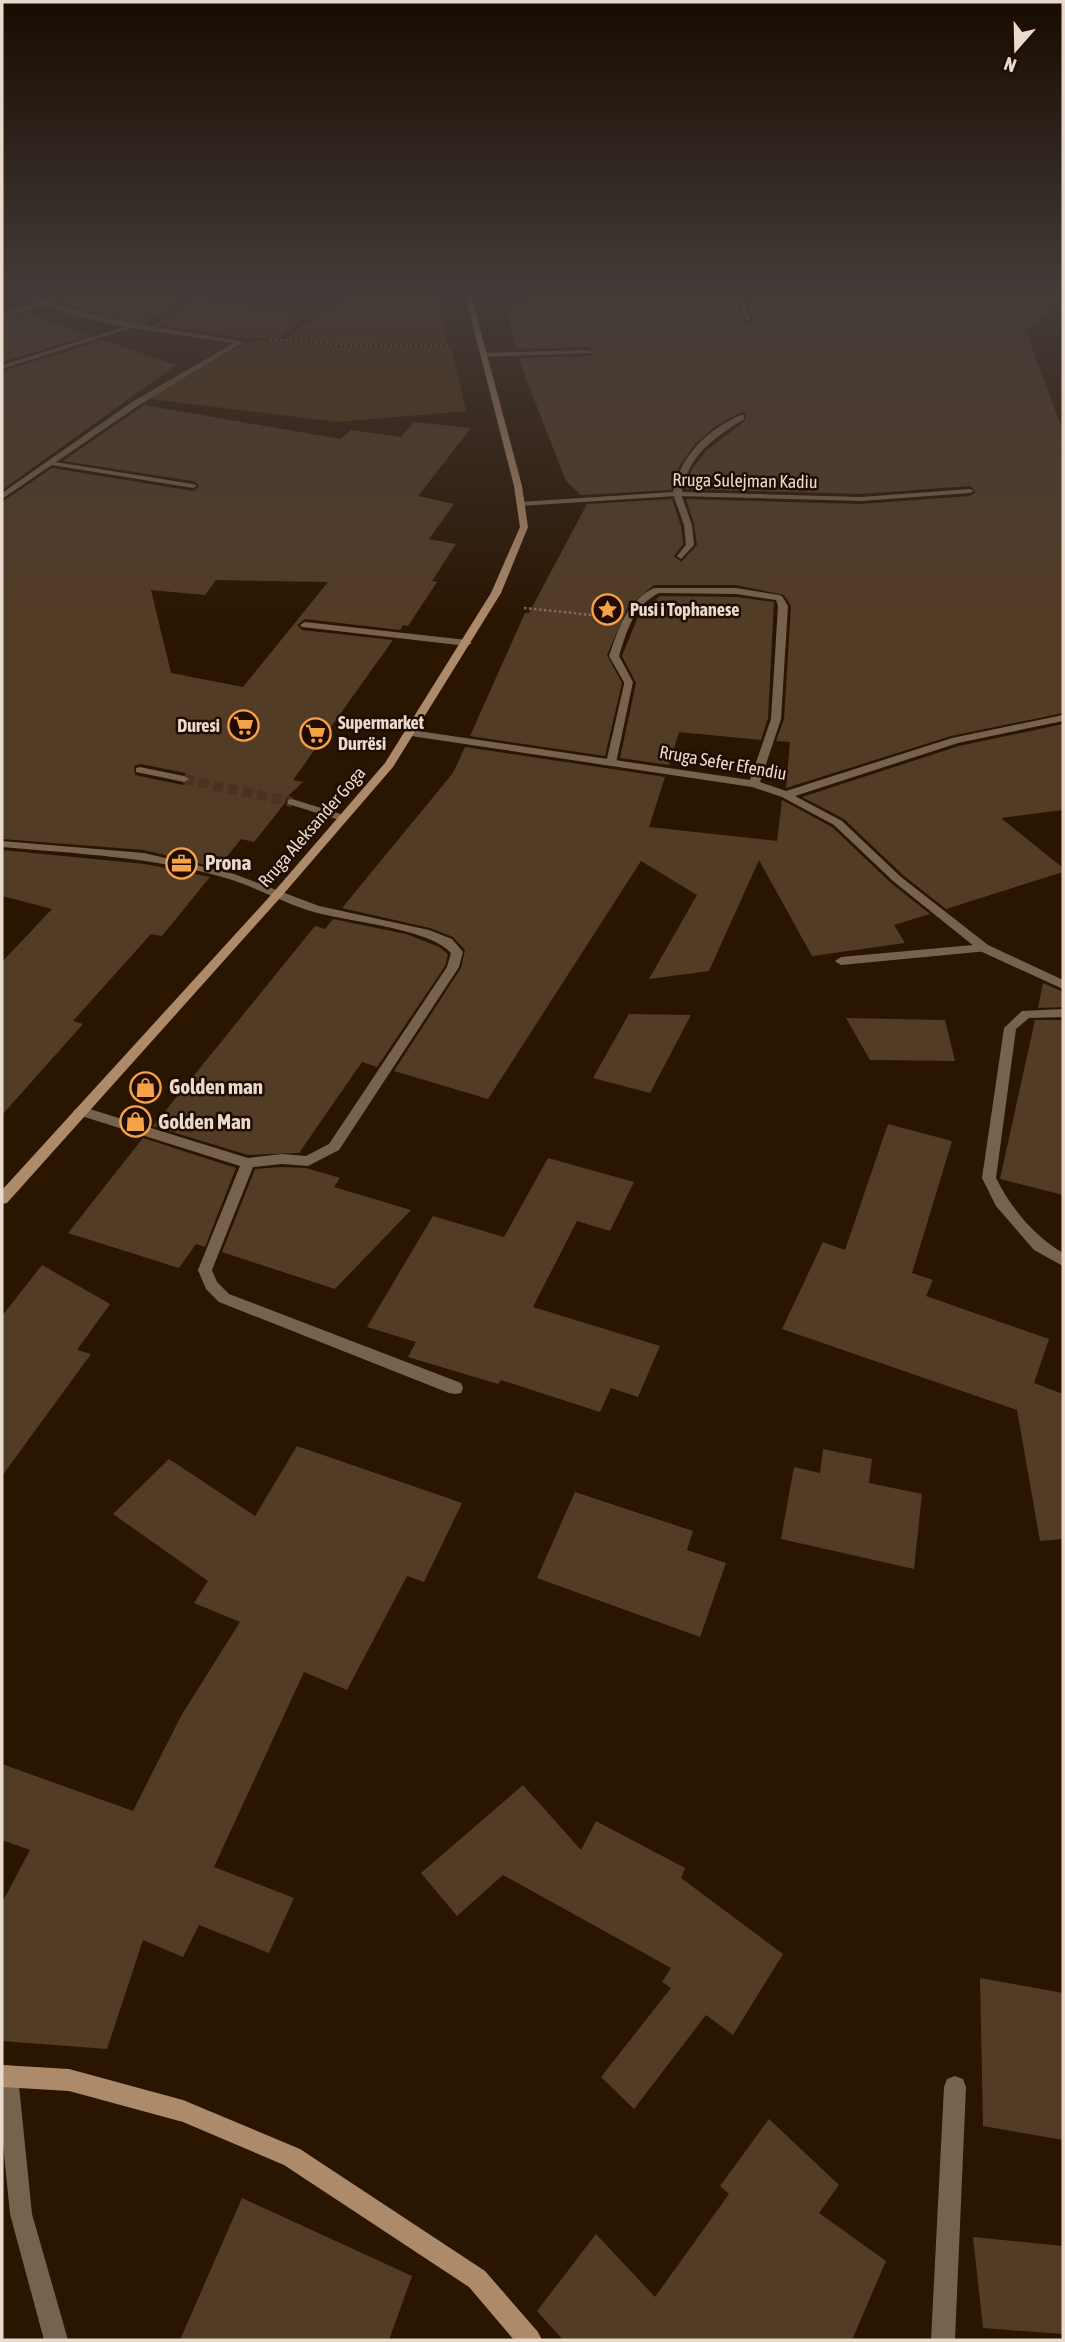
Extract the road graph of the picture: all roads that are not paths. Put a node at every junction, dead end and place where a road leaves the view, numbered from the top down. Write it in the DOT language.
graph roads {
  1 [pos="135,404"];
  2 [pos="495,404"];
  3 [pos="741,417"];
  4 [pos="52,463"];
  5 [pos="193,486"];
  6 [pos="970,491"];
  7 [pos="677,494"];
  8 [pos="2,497"];
  9 [pos="520,504"];
  10 [pos="681,556"];
  11 [pos="305,625"];
  12 [pos="467,643"];
  13 [pos="1063,718"];
  14 [pos="411,733"];
  15 [pos="611,763"];
  16 [pos="140,770"];
  17 [pos="184,779"];
  18 [pos="754,784"];
  19 [pos="786,795"];
  20 [pos="292,802"];
  21 [pos="343,818"];
  22 [pos="2,844"];
  23 [pos="276,896"];
  24 [pos="984,948"];
  25 [pos="841,961"];
  26 [pos="1063,985"];
  27 [pos="1063,1013"];
  28 [pos="80,1111"];
  29 [pos="248,1163"];
  30 [pos="2,1199"];
  31 [pos="1063,1260"];
  32 [pos="455,1388"];
  33 [pos="4,2076"];
  34 [pos="955,2087"];
  35 [pos="56,2340"];
  36 [pos="530,2340"];
  37 [pos="943,2340"];
  1 -- 4 [label="street"];
  2 -- 9 [label="main road, Rruga Aleksander Goga"];
  3 -- 7 [label="street"];
  4 -- 5 [label="street"];
  4 -- 8 [label="street"];
  6 -- 7 [label="street, Rruga Sulejman Kadiu"];
  7 -- 9 [label="street, Rruga Sulejman Kadiu"];
  7 -- 10 [label="street"];
  9 -- 12 [label="main road, Rruga Aleksander Goga"];
  11 -- 12 [label="street"];
  12 -- 14 [label="main road, Rruga Aleksander Goga"];
  13 -- 19 [label="street, Rruga Sefer Efendiu"];
  14 -- 15 [label="street, Rruga Sefer Efendiu"];
  14 -- 21 [label="main road, Rruga Aleksander Goga"];
  15 -- 18 [label="street, Rruga Sefer Efendiu"];
  15 -- 18 [label="street"];
  16 -- 17 [label="street"];
  18 -- 19 [label="street, Rruga Sefer Efendiu"];
  19 -- 24 [label="street"];
  20 -- 21 [label="street"];
  21 -- 23 [label="main road, Rruga Aleksander Goga"];
  22 -- 23 [label="street"];
  23 -- 28 [label="main road, Rruga Aleksander Goga"];
  23 -- 29 [label="street"];
  24 -- 25 [label="street"];
  24 -- 26 [label="street"];
  27 -- 31 [label="street"];
  28 -- 29 [label="street"];
  28 -- 30 [label="main road, Rruga Aleksander Goga"];
  29 -- 32 [label="street"];
  33 -- 35 [label="street"];
  33 -- 36 [label="main road"];
  34 -- 37 [label="street"];
}
